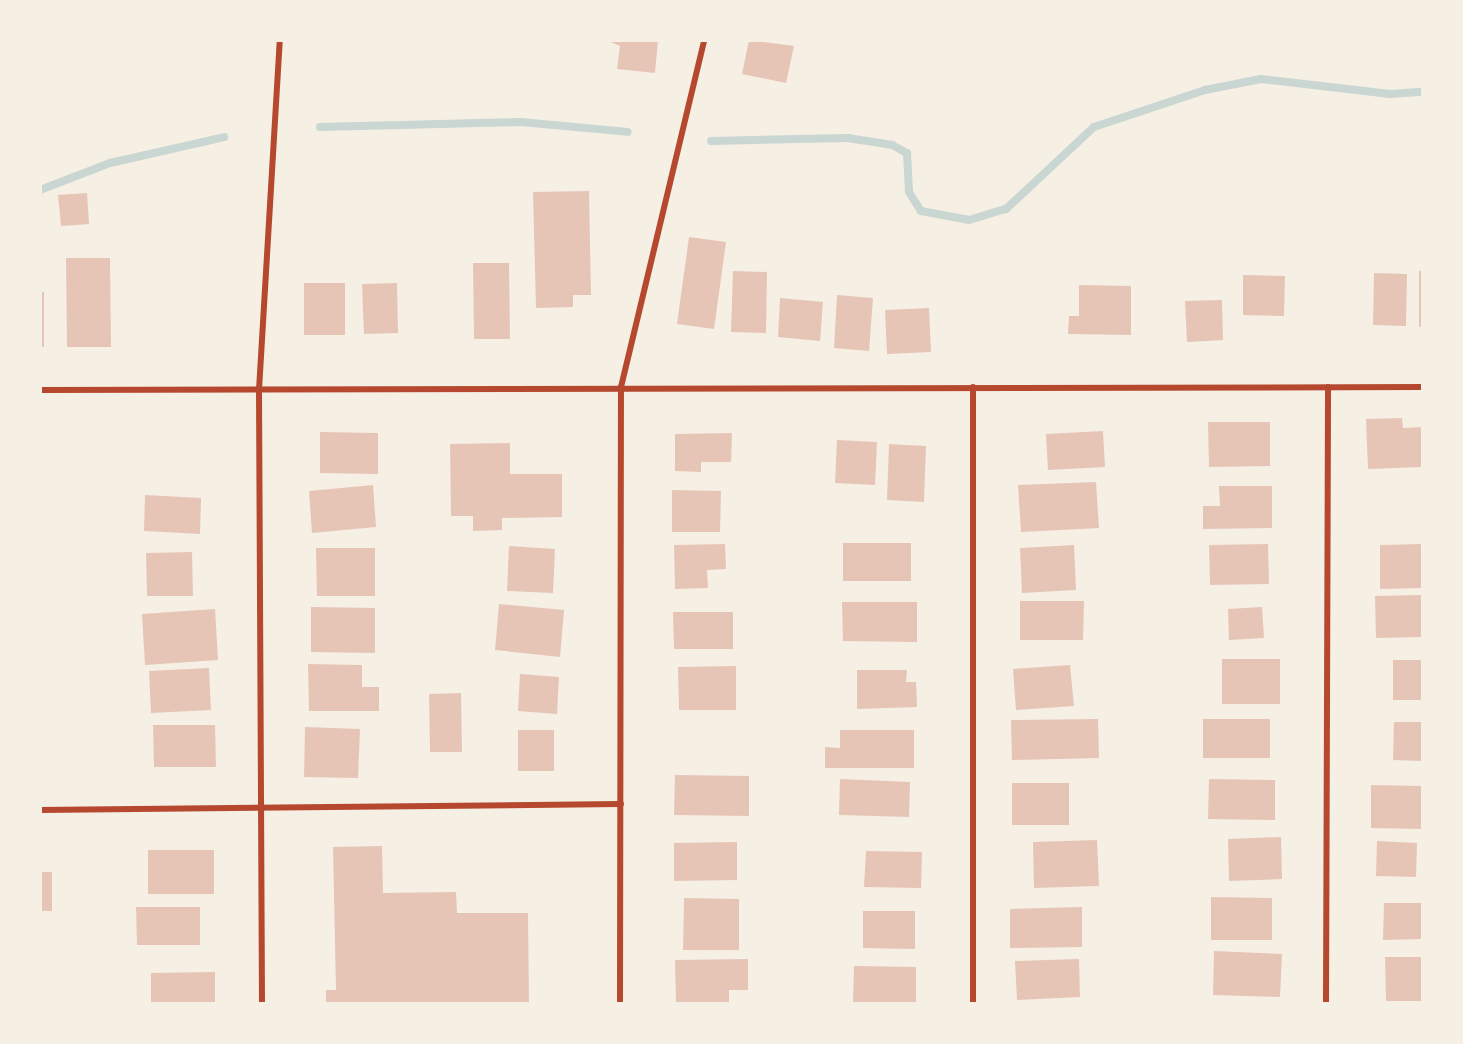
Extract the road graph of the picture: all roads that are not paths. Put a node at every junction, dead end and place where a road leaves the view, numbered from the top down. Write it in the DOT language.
graph roads {
  1 [pos="280,40"];
  2 [pos="704,40"];
  3 [pos="621,387"];
  4 [pos="973,387"];
  5 [pos="1328,387"];
  6 [pos="1422,387"];
  7 [pos="40,390"];
  8 [pos="260,390"];
  9 [pos="621,804"];
  10 [pos="261,808"];
  11 [pos="40,810"];
  12 [pos="262,1004"];
  13 [pos="620,1004"];
  14 [pos="973,1004"];
  15 [pos="1326,1004"];
  1 -- 8 [label="street"];
  2 -- 3 [label="street"];
  3 -- 4 [label="street"];
  3 -- 8 [label="street"];
  3 -- 9 [label="street"];
  4 -- 5 [label="street"];
  4 -- 14 [label="street"];
  5 -- 6 [label="street"];
  5 -- 15 [label="street"];
  7 -- 8 [label="street"];
  8 -- 10 [label="street"];
  9 -- 10 [label="street"];
  9 -- 13 [label="street"];
  10 -- 11 [label="street"];
  10 -- 12 [label="street"];
}
